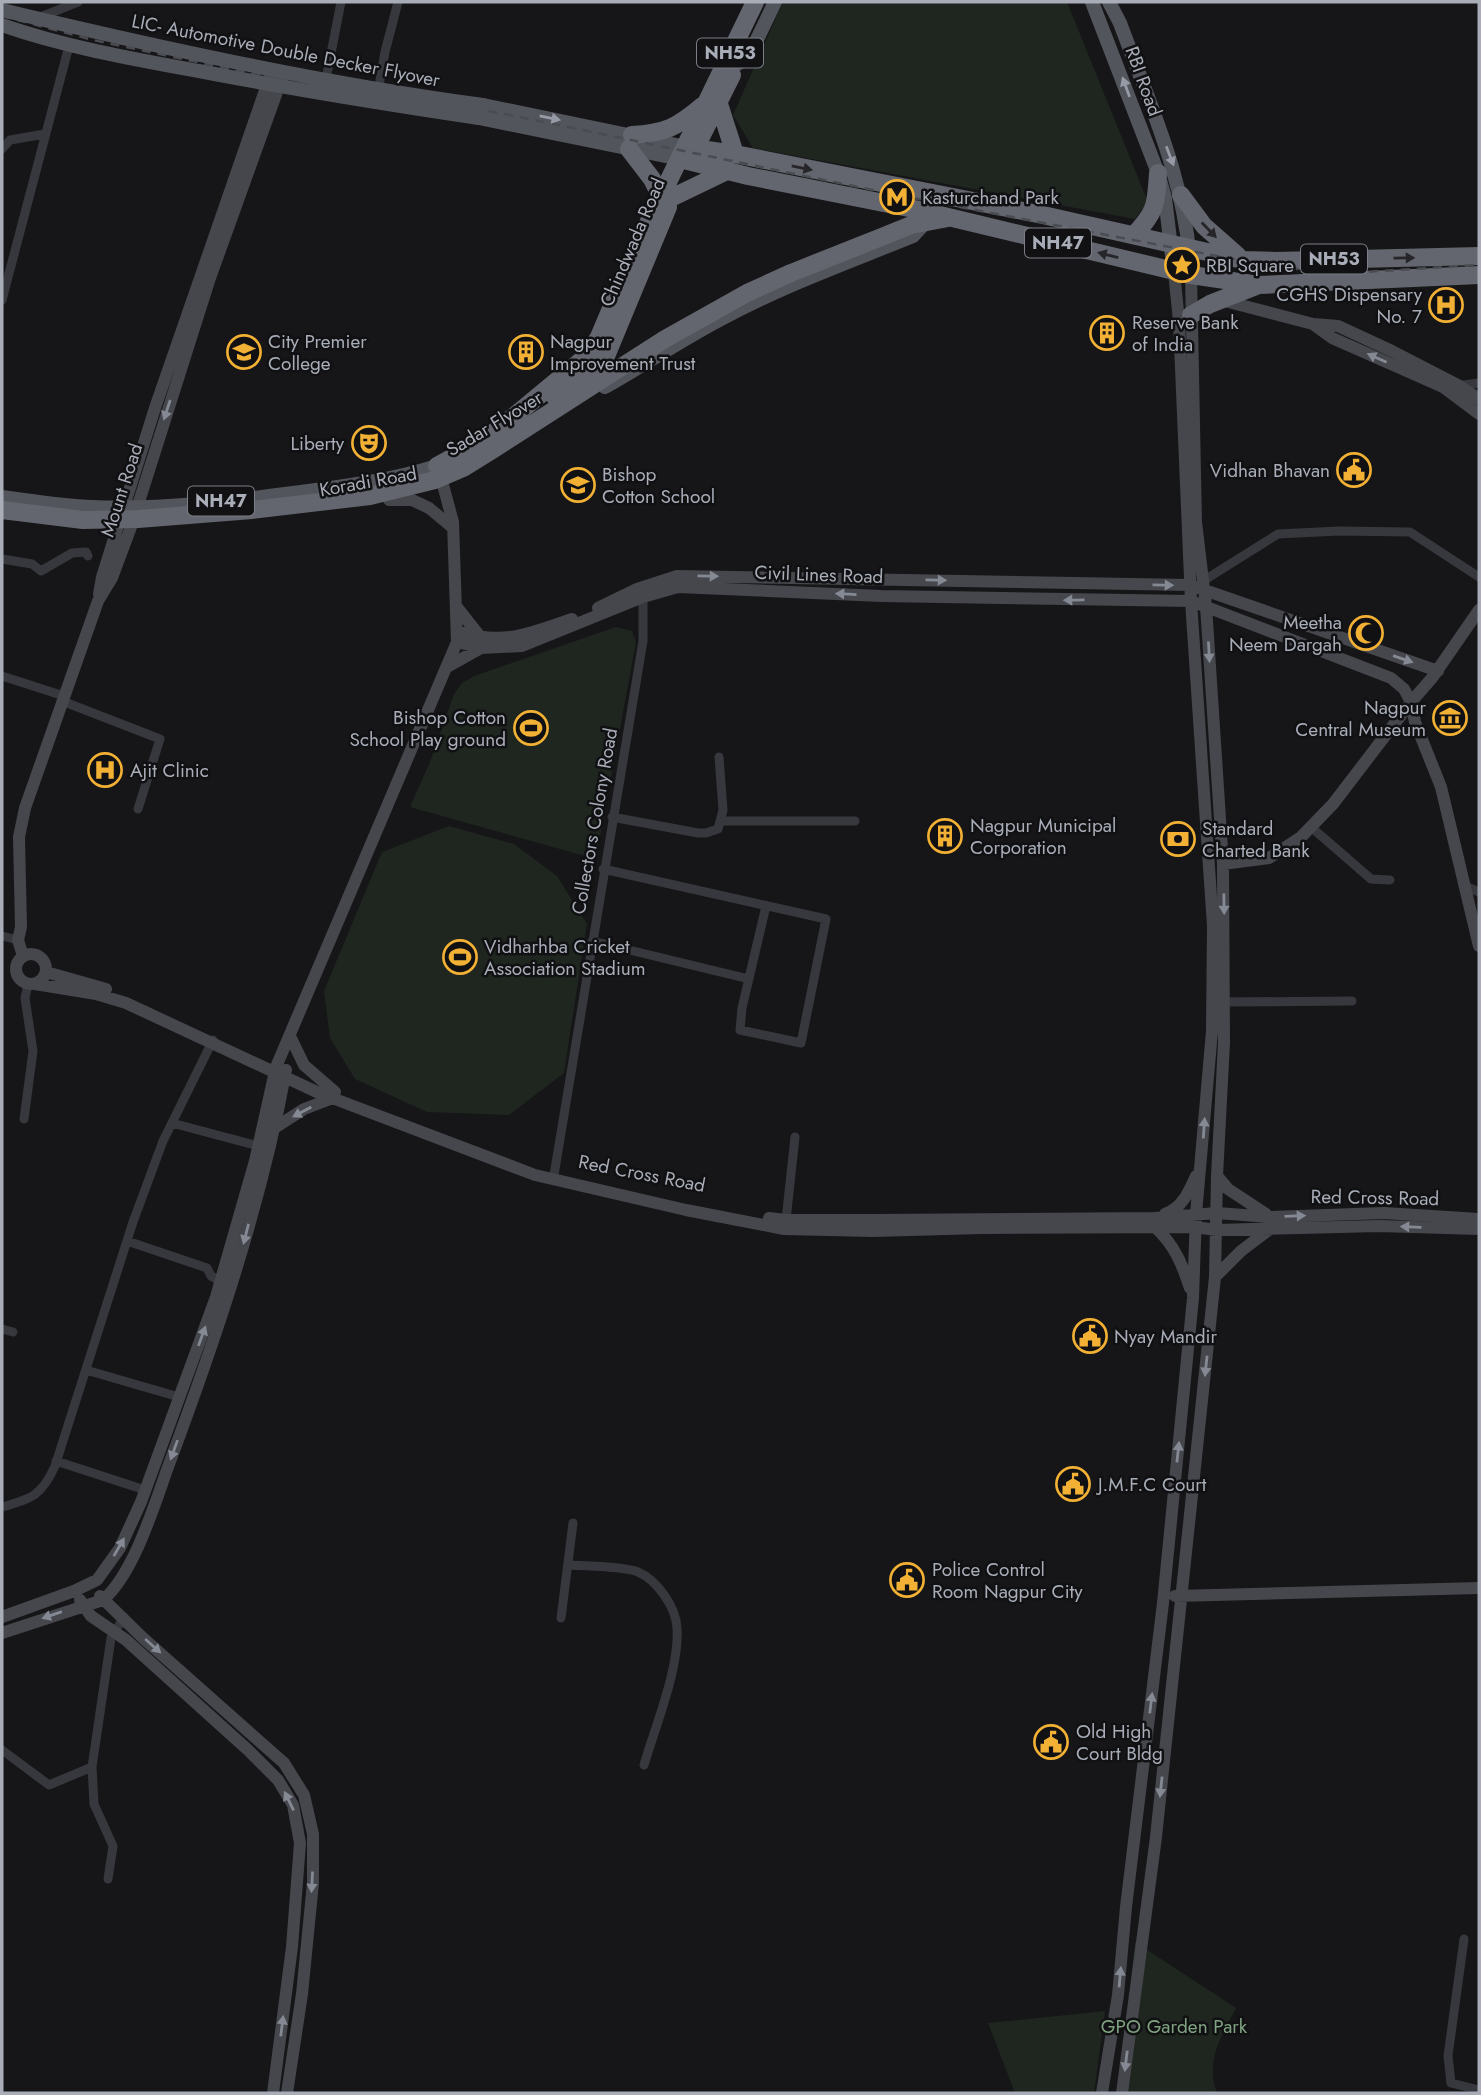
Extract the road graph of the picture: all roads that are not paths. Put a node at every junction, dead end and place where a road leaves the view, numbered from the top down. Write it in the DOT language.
graph roads {
  1 [pos="78,2"];
  2 [pos="341,2"];
  3 [pos="398,2"];
  4 [pos="755,2"];
  5 [pos="766,2"];
  6 [pos="775,2"];
  7 [pos="1092,2"];
  8 [pos="1109,2"];
  9 [pos="2,8"];
  10 [pos="43,16"];
  11 [pos="2,27"];
  12 [pos="69,46"];
  13 [pos="739,58"];
  14 [pos="279,67"];
  15 [pos="327,74"];
  16 [pos="379,86"];
  17 [pos="272,88"];
  18 [pos="711,104"];
  19 [pos="481,111"];
  20 [pos="45,134"];
  21 [pos="630,142"];
  22 [pos="2,149"];
  23 [pos="687,154"];
  24 [pos="735,154"];
  25 [pos="727,171"];
  26 [pos="1158,173"];
  27 [pos="934,193"];
  28 [pos="1181,195"];
  29 [pos="667,197"];
  30 [pos="922,217"];
  31 [pos="886,230"];
  32 [pos="1135,235"];
  33 [pos="1171,243"];
  34 [pos="1190,248"];
  35 [pos="1479,256"];
  36 [pos="1243,260"];
  37 [pos="1182,273"];
  38 [pos="1479,275"];
  39 [pos="1259,285"];
  40 [pos="2,300"];
  41 [pos="1221,300"];
  42 [pos="1191,315"];
  43 [pos="1312,324"];
  44 [pos="606,338"];
  45 [pos="1479,383"];
  46 [pos="1458,385"];
  47 [pos="1443,387"];
  48 [pos="1479,399"];
  49 [pos="1479,414"];
  50 [pos="535,431"];
  51 [pos="438,466"];
  52 [pos="444,484"];
  53 [pos="2,497"];
  54 [pos="389,499"];
  55 [pos="2,504"];
  56 [pos="131,506"];
  57 [pos="2,510"];
  58 [pos="2,517"];
  59 [pos="125,527"];
  60 [pos="453,528"];
  61 [pos="88,556"];
  62 [pos="2,559"];
  63 [pos="1479,577"];
  64 [pos="1190,585"];
  65 [pos="1204,586"];
  66 [pos="643,597"];
  67 [pos="1191,601"];
  68 [pos="456,606"];
  69 [pos="1206,606"];
  70 [pos="1479,610"];
  71 [pos="457,637"];
  72 [pos="481,643"];
  73 [pos="447,667"];
  74 [pos="1438,671"];
  75 [pos="2,677"];
  76 [pos="63,699"];
  77 [pos="1411,702"];
  78 [pos="719,757"];
  79 [pos="138,809"];
  80 [pos="612,817"];
  81 [pos="722,821"];
  82 [pos="855,821"];
  83 [pos="1311,827"];
  84 [pos="1223,864"];
  85 [pos="603,869"];
  86 [pos="1390,880"];
  87 [pos="1465,886"];
  88 [pos="1479,892"];
  89 [pos="766,906"];
  90 [pos="19,933"];
  91 [pos="2,936"];
  92 [pos="592,941"];
  93 [pos="1479,946"];
  94 [pos="28,955"];
  95 [pos="46,972"];
  96 [pos="16,974"];
  97 [pos="749,979"];
  98 [pos="2,980"];
  99 [pos="31,984"];
  100 [pos="1352,1001"];
  101 [pos="1224,1002"];
  102 [pos="212,1041"];
  103 [pos="288,1042"];
  104 [pos="280,1072"];
  105 [pos="334,1095"];
  106 [pos="24,1119"];
  107 [pos="172,1123"];
  108 [pos="273,1129"];
  109 [pos="795,1137"];
  110 [pos="258,1146"];
  111 [pos="1202,1161"];
  112 [pos="554,1175"];
  113 [pos="1217,1176"];
  114 [pos="1217,1213"];
  115 [pos="1479,1219"];
  116 [pos="786,1220"];
  117 [pos="1195,1221"];
  118 [pos="982,1223"];
  119 [pos="1155,1223"];
  120 [pos="1270,1223"];
  121 [pos="1479,1229"];
  122 [pos="1216,1230"];
  123 [pos="127,1241"];
  124 [pos="1215,1277"];
  125 [pos="220,1281"];
  126 [pos="1193,1298"];
  127 [pos="2,1329"];
  128 [pos="13,1332"];
  129 [pos="86,1370"];
  130 [pos="179,1397"];
  131 [pos="56,1461"];
  132 [pos="145,1490"];
  133 [pos="2,1507"];
  134 [pos="573,1523"];
  135 [pos="568,1565"];
  136 [pos="89,1584"];
  137 [pos="1479,1588"];
  138 [pos="74,1591"];
  139 [pos="1181,1595"];
  140 [pos="1164,1596"];
  141 [pos="103,1600"];
  142 [pos="84,1606"];
  143 [pos="2,1617"];
  144 [pos="124,1617"];
  145 [pos="561,1618"];
  146 [pos="114,1632"];
  147 [pos="2,1633"];
  148 [pos="2,1750"];
  149 [pos="644,1765"];
  150 [pos="92,1767"];
  151 [pos="108,1879"];
  152 [pos="1464,1939"];
  153 [pos="1479,2090"];
  154 [pos="274,2093"];
  155 [pos="287,2093"];
  156 [pos="1102,2093"];
  157 [pos="1122,2093"];
  1 -- 10 [label="street"];
  2 -- 15 [label="street"];
  3 -- 16 [label="street"];
  4 -- 18 [label="highway, NH53"];
  5 -- 13 [label="highway"];
  6 -- 13 [label="main road"];
  26 -- 7 [label="main road, RBI Road, one-way"];
  8 -- 28 [label="main road, one-way"];
  9 -- 10 [label="street"];
  9 -- 19 [label="main road, LIC- Automotive Double Decker Flyover, bridge"];
  10 -- 14 [label="street"];
  11 -- 12 [label="street"];
  11 -- 19 [label="main road, LIC- Automotive Double Decker Flyover, bridge"];
  12 -- 17 [label="street"];
  12 -- 20 [label="street"];
  13 -- 18 [label="highway, NH53"];
  14 -- 15 [label="street"];
  14 -- 17 [label="street"];
  15 -- 16 [label="street"];
  16 -- 19 [label="street"];
  17 -- 19 [label="street"];
  17 -- 56 [label="street, Mount Road"];
  18 -- 21 [label="highway"];
  18 -- 23 [label="highway, NH53"];
  18 -- 24 [label="highway"];
  19 -- 21 [label="main road"];
  20 -- 22 [label="street"];
  20 -- 40 [label="street"];
  21 -- 23 [label="main road"];
  21 -- 29 [label="highway"];
  23 -- 24 [label="highway"];
  23 -- 25 [label="highway"];
  23 -- 29 [label="highway, Chindwada Road / NH47"];
  24 -- 27 [label="highway, one-way"];
  25 -- 29 [label="highway"];
  25 -- 30 [label="highway"];
  26 -- 32 [label="highway"];
  26 -- 33 [label="main road, RBI Road"];
  27 -- 30 [label="highway"];
  27 -- 32 [label="highway, NH47"];
  28 -- 34 [label="main road"];
  28 -- 36 [label="highway, one-way"];
  29 -- 44 [label="highway, Chindwada Road / NH47"];
  30 -- 31 [label="highway, Sadar Flyover"];
  37 -- 30 [label="highway, NH47, one-way"];
  30 -- 50 [label="main road, Koradi Road / NH47"];
  31 -- 55 [label="highway, Sadar Flyover"];
  31 -- 57 [label="highway, Sadar Flyover, bridge"];
  32 -- 33 [label="highway, NH47"];
  33 -- 34 [label="highway, NH47"];
  33 -- 37 [label="main road, RBI Road"];
  34 -- 36 [label="highway, NH53"];
  34 -- 37 [label="main road"];
  36 -- 35 [label="highway, NH53, one-way"];
  37 -- 39 [label="highway, NH53"];
  37 -- 42 [label="street"];
  37 -- 64 [label="street"];
  38 -- 39 [label="highway, NH53"];
  39 -- 41 [label="highway"];
  41 -- 42 [label="highway"];
  41 -- 43 [label="street"];
  42 -- 65 [label="street"];
  43 -- 46 [label="street"];
  47 -- 43 [label="street, one-way"];
  44 -- 50 [label="highway"];
  44 -- 51 [label="highway, NH47"];
  45 -- 46 [label="street"];
  46 -- 47 [label="street"];
  46 -- 48 [label="street"];
  47 -- 49 [label="street"];
  50 -- 52 [label="main road, Koradi Road / NH47"];
  51 -- 52 [label="street"];
  51 -- 56 [label="main road, NH47"];
  52 -- 54 [label="main road, Koradi Road / NH47"];
  52 -- 60 [label="street"];
  53 -- 56 [label="main road, NH47"];
  54 -- 59 [label="main road, Koradi Road / NH47"];
  54 -- 60 [label="street"];
  56 -- 59 [label="street, Mount Road"];
  58 -- 59 [label="main road, Koradi Road / NH47"];
  59 -- 76 [label="street, Mount Road"];
  60 -- 68 [label="street"];
  61 -- 62 [label="street"];
  63 -- 65 [label="street"];
  64 -- 65 [label="street"];
  64 -- 67 [label="street"];
  72 -- 64 [label="street, one-way"];
  65 -- 69 [label="street"];
  65 -- 74 [label="street, one-way"];
  67 -- 66 [label="street, Civil Lines Road, one-way"];
  66 -- 72 [label="street, Civil Lines Road"];
  66 -- 80 [label="street, Collectors Colony Road"];
  67 -- 69 [label="street, Civil Lines Road"];
  111 -- 67 [label="street, one-way"];
  68 -- 71 [label="street"];
  68 -- 72 [label="street"];
  69 -- 77 [label="street, Civil Lines Road"];
  69 -- 84 [label="street, one-way"];
  70 -- 74 [label="street"];
  71 -- 72 [label="street, Civil Lines Road"];
  71 -- 73 [label="street"];
  72 -- 73 [label="street"];
  73 -- 103 [label="street"];
  74 -- 77 [label="street"];
  75 -- 76 [label="street"];
  76 -- 79 [label="street"];
  76 -- 90 [label="street, Mount Road"];
  77 -- 83 [label="street"];
  77 -- 87 [label="street"];
  78 -- 81 [label="street"];
  80 -- 81 [label="street"];
  80 -- 85 [label="street, Collectors Colony Road"];
  81 -- 82 [label="street"];
  83 -- 84 [label="street"];
  83 -- 86 [label="street"];
  84 -- 101 [label="street, one-way"];
  85 -- 89 [label="street"];
  85 -- 92 [label="street, Collectors Colony Road"];
  87 -- 88 [label="street"];
  87 -- 93 [label="street"];
  89 -- 97 [label="street"];
  89 -- 97 [label="street"];
  90 -- 91 [label="street"];
  90 -- 94 [label="street, Mount Road"];
  92 -- 97 [label="street"];
  92 -- 112 [label="street, Collectors Colony Road"];
  94 -- 95 [label="street"];
  94 -- 96 [label="street"];
  95 -- 99 [label="street"];
  95 -- 102 [label="street, Red Cross Road"];
  96 -- 98 [label="street"];
  96 -- 99 [label="street"];
  99 -- 102 [label="street"];
  99 -- 106 [label="street"];
  100 -- 101 [label="street"];
  101 -- 113 [label="street"];
  102 -- 104 [label="street, Red Cross Road"];
  102 -- 107 [label="street"];
  103 -- 104 [label="street"];
  103 -- 105 [label="street"];
  104 -- 105 [label="street, Red Cross Road"];
  104 -- 108 [label="street"];
  104 -- 110 [label="street"];
  105 -- 108 [label="street, one-way"];
  105 -- 112 [label="street, Red Cross Road"];
  105 -- 118 [label="street"];
  107 -- 110 [label="street"];
  107 -- 123 [label="street"];
  108 -- 141 [label="street, one-way"];
  109 -- 116 [label="street"];
  110 -- 125 [label="street"];
  111 -- 117 [label="street"];
  111 -- 119 [label="street"];
  112 -- 116 [label="street, Red Cross Road"];
  113 -- 114 [label="street"];
  113 -- 120 [label="street"];
  114 -- 117 [label="street, Red Cross Road"];
  114 -- 120 [label="street, Red Cross Road"];
  114 -- 122 [label="street"];
  120 -- 115 [label="street, Red Cross Road, one-way"];
  116 -- 118 [label="street, Red Cross Road"];
  117 -- 119 [label="street, Red Cross Road"];
  117 -- 122 [label="street, Red Cross Road"];
  117 -- 126 [label="street"];
  118 -- 119 [label="street, Red Cross Road"];
  119 -- 126 [label="street"];
  121 -- 120 [label="street, Red Cross Road, one-way"];
  120 -- 122 [label="street, Red Cross Road"];
  120 -- 124 [label="street"];
  122 -- 124 [label="street"];
  123 -- 125 [label="street"];
  123 -- 129 [label="street"];
  124 -- 139 [label="street, one-way"];
  130 -- 125 [label="street, one-way"];
  140 -- 126 [label="street, one-way"];
  127 -- 128 [label="street"];
  129 -- 130 [label="street"];
  129 -- 131 [label="street"];
  130 -- 132 [label="street"];
  131 -- 132 [label="street"];
  131 -- 133 [label="street"];
  136 -- 132 [label="street, one-way"];
  134 -- 135 [label="street"];
  135 -- 145 [label="street"];
  135 -- 149 [label="street"];
  136 -- 138 [label="street"];
  136 -- 141 [label="street"];
  137 -- 139 [label="street"];
  138 -- 142 [label="street"];
  138 -- 143 [label="street"];
  139 -- 140 [label="street"];
  139 -- 157 [label="street, one-way"];
  156 -- 140 [label="street, one-way"];
  141 -- 142 [label="street"];
  141 -- 144 [label="street"];
  142 -- 146 [label="street"];
  142 -- 147 [label="street, one-way"];
  144 -- 146 [label="street"];
  144 -- 155 [label="street, one-way"];
  146 -- 150 [label="street"];
  154 -- 146 [label="street, one-way"];
  148 -- 150 [label="street"];
  150 -- 151 [label="street"];
  152 -- 153 [label="street"];
}
